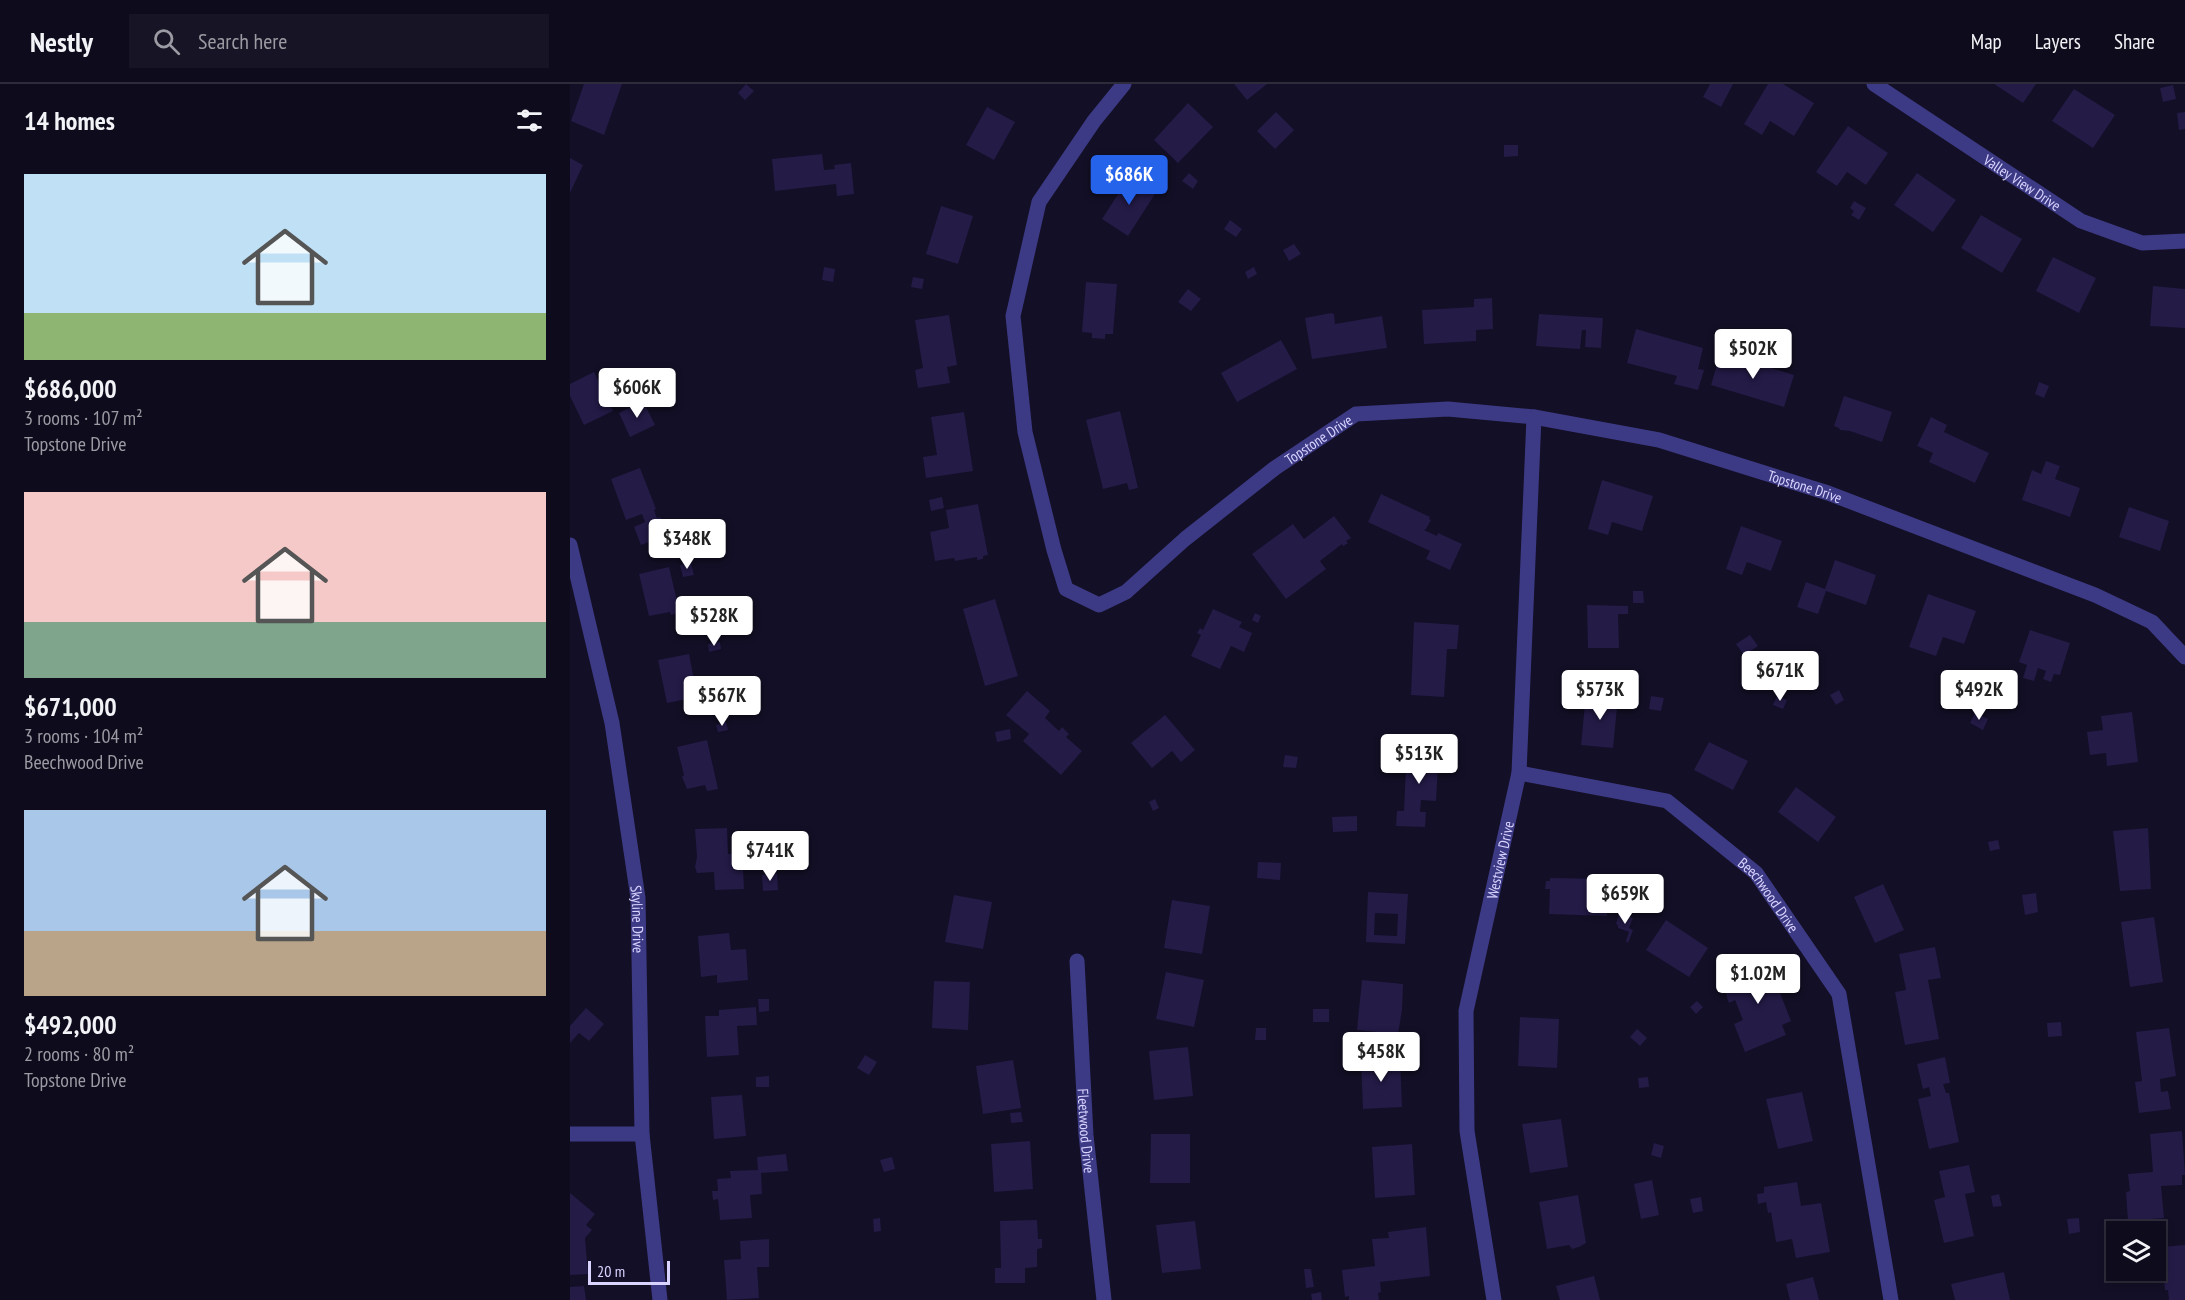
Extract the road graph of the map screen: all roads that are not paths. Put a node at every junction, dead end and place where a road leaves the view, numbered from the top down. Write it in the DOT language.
graph roads {
  1 [pos="1124,84"];
  2 [pos="1874,84"];
  3 [pos="2185,242"];
  4 [pos="1534,417"];
  5 [pos="570,545"];
  6 [pos="2185,657"];
  7 [pos="1519,773"];
  8 [pos="1077,961"];
  9 [pos="570,1134"];
  10 [pos="642,1134"];
  11 [pos="660,1300"];
  12 [pos="1104,1300"];
  13 [pos="1494,1300"];
  14 [pos="1891,1300"];
  1 -- 4 [label="street, Topstone Drive"];
  2 -- 3 [label="street, Valley View Drive"];
  4 -- 6 [label="street, Topstone Drive"];
  4 -- 7 [label="street, Westview Drive"];
  5 -- 10 [label="street, Skyline Drive"];
  7 -- 13 [label="street, Westview Drive"];
  7 -- 14 [label="street, Beechwood Drive"];
  8 -- 12 [label="street, Fleetwood Drive"];
  9 -- 10 [label="street"];
  10 -- 11 [label="street, Skyline Drive"];
}
